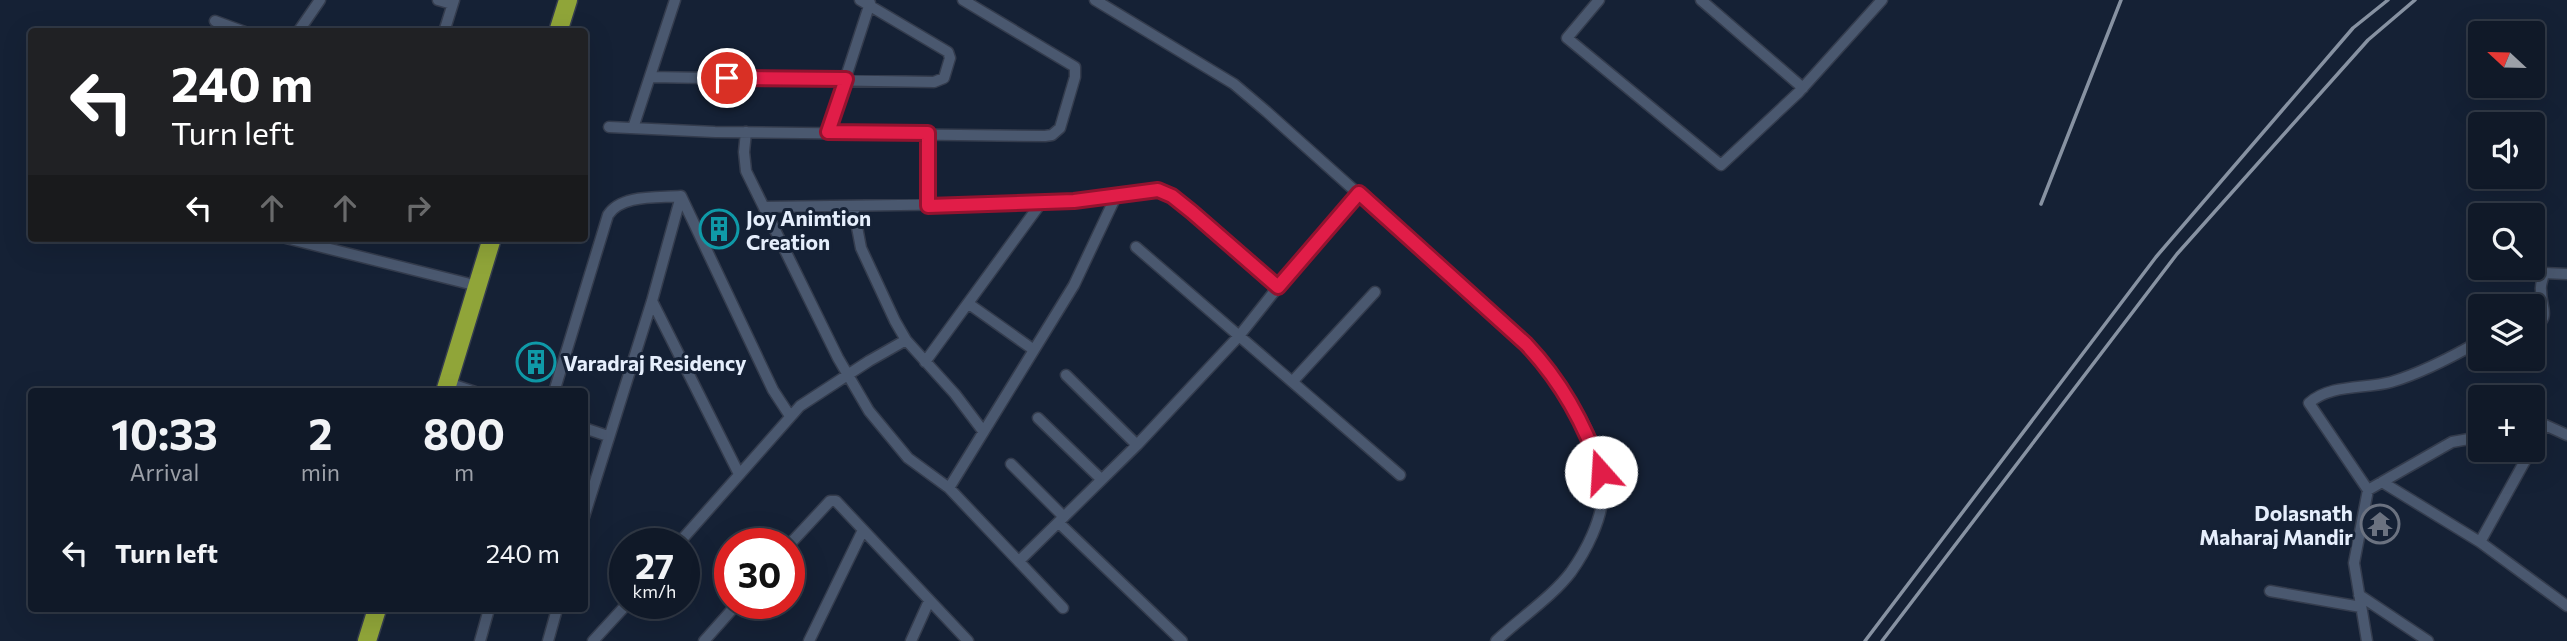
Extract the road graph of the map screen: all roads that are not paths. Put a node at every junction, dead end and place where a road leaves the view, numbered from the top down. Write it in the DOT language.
graph roads {
  1 [pos="320,0"];
  2 [pos="438,0"];
  3 [pos="568,0"];
  4 [pos="675,0"];
  5 [pos="860,0"];
  6 [pos="963,0"];
  7 [pos="1095,0"];
  8 [pos="1599,0"];
  9 [pos="1701,0"];
  10 [pos="1882,0"];
  11 [pos="453,2"];
  12 [pos="870,3"];
  13 [pos="215,21"];
  14 [pos="234,28"];
  15 [pos="301,28"];
  16 [pos="445,28"];
  17 [pos="559,28"];
  18 [pos="650,77"];
  19 [pos="846,79"];
  20 [pos="1803,88"];
  21 [pos="609,127"];
  22 [pos="632,128"];
  23 [pos="746,132"];
  24 [pos="828,132"];
  25 [pos="928,133"];
  26 [pos="1359,193"];
  27 [pos="1117,194"];
  28 [pos="681,196"];
  29 [pos="1041,203"];
  30 [pos="764,206"];
  31 [pos="853,206"];
  32 [pos="928,206"];
  33 [pos="302,242"];
  34 [pos="491,242"];
  35 [pos="1136,247"];
  36 [pos="2567,274"];
  37 [pos="478,286"];
  38 [pos="1278,287"];
  39 [pos="1375,292"];
  40 [pos="2541,294"];
  41 [pos="652,301"];
  42 [pos="969,304"];
  43 [pos="1239,336"];
  44 [pos="906,340"];
  45 [pos="2468,347"];
  46 [pos="1034,350"];
  47 [pos="925,362"];
  48 [pos="847,375"];
  49 [pos="1066,375"];
  50 [pos="1293,381"];
  51 [pos="446,388"];
  52 [pos="555,388"];
  53 [pos="790,416"];
  54 [pos="1038,418"];
  55 [pos="2545,425"];
  56 [pos="588,429"];
  57 [pos="984,431"];
  58 [pos="2567,435"];
  59 [pos="608,436"];
  60 [pos="2468,439"];
  61 [pos="1137,445"];
  62 [pos="2525,462"];
  63 [pos="1011,464"];
  64 [pos="739,474"];
  65 [pos="1400,475"];
  66 [pos="1101,480"];
  67 [pos="2382,482"];
  68 [pos="949,488"];
  69 [pos="2368,490"];
  70 [pos="588,504"];
  71 [pos="1062,520"];
  72 [pos="692,528"];
  73 [pos="805,528"];
  74 [pos="863,530"];
  75 [pos="2480,542"];
  76 [pos="1019,561"];
  77 [pos="2270,591"];
  78 [pos="2359,595"];
  79 [pos="929,601"];
  80 [pos="2567,606"];
  81 [pos="2361,607"];
  82 [pos="1063,608"];
  83 [pos="376,612"];
  84 [pos="488,612"];
  85 [pos="556,612"];
  86 [pos="613,619"];
  87 [pos="724,619"];
  88 [pos="367,641"];
  89 [pos="480,641"];
  90 [pos="548,641"];
  91 [pos="593,641"];
  92 [pos="704,641"];
  93 [pos="809,641"];
  94 [pos="911,641"];
  95 [pos="968,641"];
  96 [pos="1182,641"];
  97 [pos="1496,641"];
  98 [pos="2367,641"];
  99 [pos="2428,641"];
  1 -- 15 [label="street"];
  2 -- 11 [label="street"];
  3 -- 17 [label="highway"];
  4 -- 18 [label="street"];
  5 -- 12 [label="street"];
  6 -- 25 [label="street"];
  7 -- 26 [label="street"];
  8 -- 20 [label="street"];
  9 -- 20 [label="street"];
  10 -- 20 [label="street"];
  11 -- 16 [label="street"];
  12 -- 19 [label="street"];
  12 -- 19 [label="street"];
  13 -- 14 [label="street"];
  18 -- 19 [label="street"];
  18 -- 22 [label="street"];
  19 -- 24 [label="street"];
  21 -- 22 [label="street"];
  22 -- 23 [label="street"];
  23 -- 24 [label="street"];
  23 -- 30 [label="street"];
  24 -- 25 [label="street"];
  25 -- 32 [label="street"];
  26 -- 38 [label="street"];
  26 -- 97 [label="street"];
  27 -- 29 [label="street"];
  27 -- 38 [label="street"];
  27 -- 46 [label="street"];
  28 -- 41 [label="street"];
  28 -- 52 [label="street"];
  28 -- 53 [label="street"];
  29 -- 32 [label="street"];
  29 -- 42 [label="street"];
  30 -- 31 [label="street"];
  30 -- 48 [label="street"];
  31 -- 32 [label="street"];
  31 -- 44 [label="street"];
  33 -- 37 [label="street"];
  34 -- 37 [label="highway"];
  35 -- 43 [label="street"];
  36 -- 40 [label="street"];
  37 -- 51 [label="highway"];
  38 -- 43 [label="street"];
  39 -- 50 [label="street"];
  41 -- 59 [label="street"];
  41 -- 64 [label="street"];
  42 -- 46 [label="street"];
  42 -- 47 [label="street"];
  43 -- 50 [label="street"];
  43 -- 61 [label="street"];
  44 -- 47 [label="street"];
  44 -- 48 [label="street"];
  45 -- 69 [label="street"];
  46 -- 57 [label="street"];
  47 -- 57 [label="street"];
  48 -- 53 [label="street"];
  48 -- 68 [label="street"];
  49 -- 61 [label="street"];
  50 -- 65 [label="street"];
  53 -- 64 [label="street"];
  54 -- 66 [label="street"];
  55 -- 58 [label="street"];
  56 -- 59 [label="street"];
  57 -- 68 [label="street"];
  59 -- 70 [label="street"];
  60 -- 67 [label="street"];
  61 -- 66 [label="street"];
  62 -- 75 [label="street"];
  63 -- 71 [label="street"];
  64 -- 72 [label="street"];
  66 -- 71 [label="street"];
  67 -- 69 [label="street"];
  67 -- 75 [label="street"];
  68 -- 76 [label="street"];
  69 -- 78 [label="street"];
  71 -- 76 [label="street"];
  71 -- 96 [label="street"];
  73 -- 74 [label="street"];
  74 -- 79 [label="street"];
  74 -- 93 [label="street"];
  75 -- 80 [label="street"];
  76 -- 82 [label="street"];
  77 -- 81 [label="street"];
  78 -- 81 [label="street"];
  78 -- 99 [label="street"];
  79 -- 94 [label="street"];
  79 -- 95 [label="street"];
  81 -- 98 [label="street"];
  83 -- 88 [label="highway"];
  84 -- 89 [label="street"];
  85 -- 90 [label="street"];
  86 -- 91 [label="street"];
  87 -- 92 [label="street"];
}
